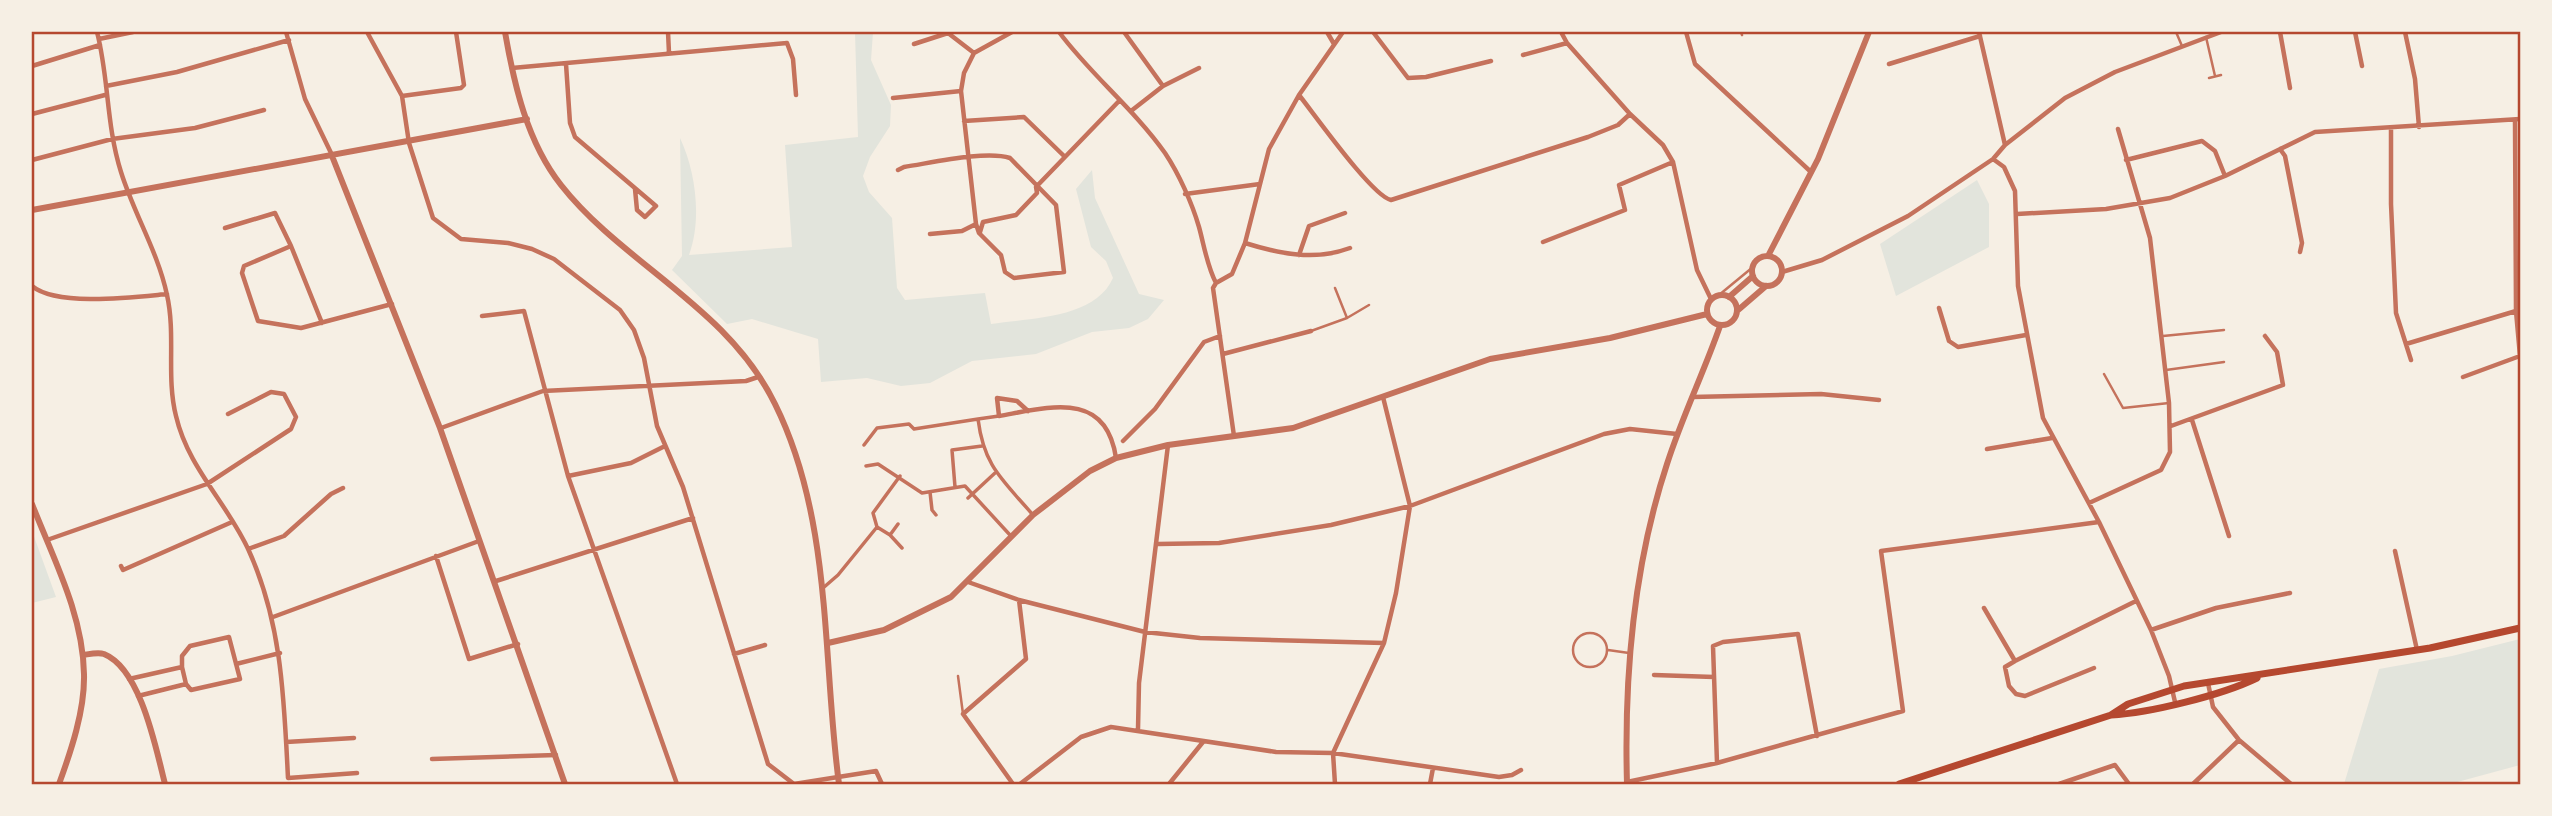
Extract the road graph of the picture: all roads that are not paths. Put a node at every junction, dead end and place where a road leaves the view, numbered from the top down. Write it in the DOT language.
graph roads {
  1 [pos="97,32"];
  2 [pos="133,32"];
  3 [pos="286,32"];
  4 [pos="367,32"];
  5 [pos="456,32"];
  6 [pos="505,32"];
  7 [pos="668,32"];
  8 [pos="1012,32"];
  9 [pos="1059,32"];
  10 [pos="1124,32"];
  11 [pos="1327,32"];
  12 [pos="1343,32"];
  13 [pos="1373,32"];
  14 [pos="1561,32"];
  15 [pos="1686,32"];
  16 [pos="1868,32"];
  17 [pos="2176,32"];
  18 [pos="2221,32"];
  19 [pos="2280,32"];
  20 [pos="2355,32"];
  21 [pos="2406,32"];
  22 [pos="1979,34"];
  23 [pos="2206,37"];
  24 [pos="289,40"];
  25 [pos="100,42"];
  26 [pos="1567,43"];
  27 [pos="914,44"];
  28 [pos="1334,44"];
  29 [pos="2182,46"];
  30 [pos="669,53"];
  31 [pos="974,53"];
  32 [pos="1523,55"];
  33 [pos="1491,61"];
  34 [pos="566,64"];
  35 [pos="1889,64"];
  36 [pos="32,66"];
  37 [pos="2362,66"];
  38 [pos="512,68"];
  39 [pos="1199,68"];
  40 [pos="2221,75"];
  41 [pos="2215,76"];
  42 [pos="2209,78"];
  43 [pos="106,86"];
  44 [pos="1163,86"];
  45 [pos="2290,89"];
  46 [pos="961,92"];
  47 [pos="105,95"];
  48 [pos="796,95"];
  49 [pos="1299,95"];
  50 [pos="402,96"];
  51 [pos="893,98"];
  52 [pos="1120,100"];
  53 [pos="264,110"];
  54 [pos="1131,111"];
  55 [pos="32,114"];
  56 [pos="1630,114"];
  57 [pos="2518,119"];
  58 [pos="527,120"];
  59 [pos="964,121"];
  60 [pos="2419,127"];
  61 [pos="2391,128"];
  62 [pos="2118,129"];
  63 [pos="112,139"];
  64 [pos="409,143"];
  65 [pos="2005,145"];
  66 [pos="2518,146"];
  67 [pos="2280,149"];
  68 [pos="332,156"];
  69 [pos="1064,156"];
  70 [pos="969,159"];
  71 [pos="1993,159"];
  72 [pos="32,160"];
  73 [pos="2126,160"];
  74 [pos="1673,162"];
  75 [pos="898,170"];
  76 [pos="1811,173"];
  77 [pos="2225,176"];
  78 [pos="1260,184"];
  79 [pos="1036,187"];
  80 [pos="635,189"];
  81 [pos="129,192"];
  82 [pos="1185,194"];
  83 [pos="2140,204"];
  84 [pos="32,210"];
  85 [pos="1345,213"];
  86 [pos="2017,214"];
  87 [pos="976,224"];
  88 [pos="225,228"];
  89 [pos="979,233"];
  90 [pos="930,234"];
  91 [pos="1542,242"];
  92 [pos="1245,243"];
  93 [pos="291,246"];
  94 [pos="1350,248"];
  95 [pos="2300,252"];
  96 [pos="1299,255"];
  97 [pos="1768,256"];
  98 [pos="1753,267"];
  99 [pos="1782,272"];
  100 [pos="1753,276"];
  101 [pos="1216,283"];
  102 [pos="32,286"];
  103 [pos="1766,286"];
  104 [pos="1335,288"];
  105 [pos="167,294"];
  106 [pos="1719,295"];
  107 [pos="1729,297"];
  108 [pos="1711,299"];
  109 [pos="393,303"];
  110 [pos="1368,305"];
  111 [pos="1939,308"];
  112 [pos="1737,311"];
  113 [pos="2516,311"];
  114 [pos="1707,314"];
  115 [pos="482,316"];
  116 [pos="1347,318"];
  117 [pos="322,323"];
  118 [pos="1720,326"];
  119 [pos="2224,330"];
  120 [pos="1311,331"];
  121 [pos="1220,335"];
  122 [pos="2026,335"];
  123 [pos="2163,336"];
  124 [pos="2265,336"];
  125 [pos="2406,344"];
  126 [pos="1223,354"];
  127 [pos="2520,356"];
  128 [pos="2411,360"];
  129 [pos="2224,362"];
  130 [pos="2166,370"];
  131 [pos="2104,374"];
  132 [pos="758,377"];
  133 [pos="2463,377"];
  134 [pos="649,386"];
  135 [pos="543,391"];
  136 [pos="1383,397"];
  137 [pos="1692,397"];
  138 [pos="1879,400"];
  139 [pos="2169,403"];
  140 [pos="1028,411"];
  141 [pos="228,414"];
  142 [pos="999,416"];
  143 [pos="978,419"];
  144 [pos="2192,420"];
  145 [pos="2171,426"];
  146 [pos="440,429"];
  147 [pos="1677,434"];
  148 [pos="1234,436"];
  149 [pos="2052,438"];
  150 [pos="1123,441"];
  151 [pos="864,444"];
  152 [pos="1168,445"];
  153 [pos="665,446"];
  154 [pos="982,446"];
  155 [pos="1987,449"];
  156 [pos="1116,458"];
  157 [pos="866,466"];
  158 [pos="995,472"];
  159 [pos="568,476"];
  160 [pos="900,476"];
  161 [pos="207,484"];
  162 [pos="955,487"];
  163 [pos="343,488"];
  164 [pos="930,492"];
  165 [pos="972,494"];
  166 [pos="968,498"];
  167 [pos="2089,503"];
  168 [pos="32,504"];
  169 [pos="1410,506"];
  170 [pos="936,515"];
  171 [pos="1032,515"];
  172 [pos="693,518"];
  173 [pos="232,522"];
  174 [pos="2099,522"];
  175 [pos="898,524"];
  176 [pos="877,527"];
  177 [pos="890,535"];
  178 [pos="1010,535"];
  179 [pos="2229,536"];
  180 [pos="46,540"];
  181 [pos="481,541"];
  182 [pos="1158,544"];
  183 [pos="902,548"];
  184 [pos="248,549"];
  185 [pos="594,550"];
  186 [pos="2395,551"];
  187 [pos="436,556"];
  188 [pos="121,566"];
  189 [pos="496,581"];
  190 [pos="968,582"];
  191 [pos="822,589"];
  192 [pos="2290,593"];
  193 [pos="1019,600"];
  194 [pos="2136,601"];
  195 [pos="1984,608"];
  196 [pos="273,617"];
  197 [pos="2521,628"];
  198 [pos="2151,630"];
  199 [pos="1146,632"];
  200 [pos="518,643"];
  201 [pos="828,643"];
  202 [pos="1384,643"];
  203 [pos="765,645"];
  204 [pos="1608,650"];
  205 [pos="2417,650"];
  206 [pos="280,653"];
  207 [pos="1630,653"];
  208 [pos="734,654"];
  209 [pos="83,655"];
  210 [pos="2015,661"];
  211 [pos="236,664"];
  212 [pos="182,667"];
  213 [pos="2094,668"];
  214 [pos="958,676"];
  215 [pos="1654,676"];
  216 [pos="1714,677"];
  217 [pos="2261,677"];
  218 [pos="128,679"];
  219 [pos="2208,682"];
  220 [pos="186,684"];
  221 [pos="2172,690"];
  222 [pos="2210,695"];
  223 [pos="138,696"];
  224 [pos="2175,702"];
  225 [pos="963,714"];
  226 [pos="2111,715"];
  227 [pos="1138,729"];
  228 [pos="1816,736"];
  229 [pos="354,738"];
  230 [pos="2239,740"];
  231 [pos="286,742"];
  232 [pos="1203,742"];
  233 [pos="1333,753"];
  234 [pos="557,754"];
  235 [pos="432,759"];
  236 [pos="1717,763"];
  237 [pos="1433,768"];
  238 [pos="1521,769"];
  239 [pos="357,773"];
  240 [pos="838,782"];
  241 [pos="1627,783"];
  242 [pos="59,785"];
  243 [pos="165,785"];
  244 [pos="565,785"];
  245 [pos="677,785"];
  246 [pos="794,785"];
  247 [pos="882,785"];
  248 [pos="1013,785"];
  249 [pos="1020,785"];
  250 [pos="1169,785"];
  251 [pos="1335,785"];
  252 [pos="1430,785"];
  253 [pos="1899,785"];
  254 [pos="2059,785"];
  255 [pos="2129,785"];
  256 [pos="2193,785"];
  257 [pos="2291,785"];
  1 -- 25 [label="street"];
  2 -- 25 [label="street"];
  3 -- 24 [label="street"];
  4 -- 50 [label="street"];
  5 -- 50 [label="street"];
  6 -- 38 [label="street"];
  7 -- 30 [label="street"];
  8 -- 31 [label="street"];
  9 -- 52 [label="street"];
  10 -- 44 [label="street"];
  11 -- 28 [label="street"];
  12 -- 28 [label="street"];
  13 -- 33 [label="street"];
  14 -- 26 [label="street"];
  15 -- 76 [label="street"];
  16 -- 76 [label="street"];
  17 -- 29 [label="lane"];
  18 -- 23 [label="street"];
  19 -- 45 [label="street"];
  20 -- 37 [label="street"];
  21 -- 60 [label="street"];
  22 -- 35 [label="street"];
  22 -- 65 [label="street"];
  23 -- 29 [label="street"];
  23 -- 41 [label="lane"];
  24 -- 43 [label="street"];
  24 -- 68 [label="street"];
  25 -- 36 [label="street"];
  25 -- 43 [label="street"];
  26 -- 32 [label="street"];
  26 -- 56 [label="street"];
  27 -- 31 [label="street"];
  28 -- 49 [label="street"];
  29 -- 65 [label="street"];
  30 -- 34 [label="street"];
  30 -- 48 [label="street"];
  31 -- 46 [label="street"];
  34 -- 38 [label="street"];
  34 -- 80 [label="street"];
  38 -- 58 [label="street"];
  39 -- 44 [label="street"];
  40 -- 41 [label="lane"];
  41 -- 42 [label="lane"];
  43 -- 47 [label="street"];
  44 -- 54 [label="street"];
  46 -- 51 [label="street"];
  46 -- 59 [label="street"];
  47 -- 55 [label="street"];
  47 -- 63 [label="street"];
  49 -- 56 [label="street"];
  49 -- 78 [label="street"];
  50 -- 64 [label="street"];
  52 -- 54 [label="street"];
  52 -- 69 [label="street"];
  53 -- 63 [label="street"];
  54 -- 82 [label="street"];
  56 -- 74 [label="street"];
  57 -- 60 [label="street"];
  57 -- 66 [label="street"];
  58 -- 64 [label="street"];
  58 -- 132 [label="street"];
  59 -- 69 [label="street"];
  59 -- 70 [label="street"];
  60 -- 61 [label="street"];
  61 -- 67 [label="street"];
  61 -- 125 [label="street"];
  62 -- 73 [label="street"];
  63 -- 72 [label="street"];
  63 -- 81 [label="street"];
  64 -- 68 [label="street"];
  64 -- 134 [label="street"];
  65 -- 71 [label="street"];
  66 -- 113 [label="street"];
  67 -- 77 [label="street"];
  67 -- 95 [label="street"];
  68 -- 81 [label="street"];
  68 -- 109 [label="street"];
  69 -- 79 [label="street"];
  70 -- 75 [label="street"];
  70 -- 79 [label="street"];
  70 -- 87 [label="street"];
  71 -- 86 [label="street"];
  71 -- 99 [label="street"];
  73 -- 77 [label="street"];
  73 -- 83 [label="street"];
  74 -- 91 [label="street"];
  74 -- 108 [label="street"];
  76 -- 97 [label="street"];
  77 -- 83 [label="street"];
  78 -- 82 [label="street"];
  78 -- 92 [label="street"];
  79 -- 89 [label="street"];
  79 -- 89 [label="street"];
  80 -- 80 [label="street"];
  81 -- 84 [label="street"];
  81 -- 105 [label="street"];
  82 -- 101 [label="street"];
  83 -- 86 [label="street"];
  83 -- 123 [label="street"];
  85 -- 96 [label="street"];
  86 -- 122 [label="street"];
  87 -- 89 [label="street"];
  87 -- 90 [label="street"];
  88 -- 93 [label="street"];
  92 -- 96 [label="street"];
  92 -- 101 [label="street"];
  93 -- 117 [label="street"];
  93 -- 117 [label="street"];
  94 -- 96 [label="street"];
  97 -- 98 [label="street"];
  97 -- 99 [label="street"];
  98 -- 100 [label="street"];
  98 -- 106 [label="lane"];
  99 -- 103 [label="street"];
  100 -- 103 [label="street"];
  100 -- 107 [label="street"];
  101 -- 121 [label="street"];
  102 -- 105 [label="street"];
  103 -- 112 [label="street"];
  104 -- 116 [label="lane"];
  105 -- 161 [label="street"];
  106 -- 107 [label="street"];
  106 -- 108 [label="street"];
  107 -- 112 [label="street"];
  108 -- 114 [label="street"];
  109 -- 117 [label="street"];
  109 -- 146 [label="street"];
  110 -- 116 [label="lane"];
  111 -- 122 [label="street"];
  112 -- 118 [label="street"];
  113 -- 125 [label="street"];
  113 -- 127 [label="street"];
  114 -- 118 [label="street"];
  114 -- 136 [label="street"];
  115 -- 135 [label="street"];
  116 -- 120 [label="lane"];
  118 -- 137 [label="street"];
  119 -- 123 [label="lane"];
  120 -- 126 [label="street"];
  121 -- 126 [label="street"];
  121 -- 150 [label="street"];
  122 -- 149 [label="street"];
  123 -- 130 [label="street"];
  124 -- 144 [label="street"];
  125 -- 128 [label="street"];
  126 -- 148 [label="street"];
  127 -- 133 [label="street"];
  129 -- 130 [label="lane"];
  130 -- 139 [label="street"];
  131 -- 139 [label="lane"];
  132 -- 134 [label="street"];
  132 -- 191 [label="street"];
  134 -- 135 [label="street"];
  134 -- 153 [label="street"];
  135 -- 146 [label="street"];
  135 -- 159 [label="street"];
  136 -- 148 [label="street"];
  136 -- 169 [label="street"];
  137 -- 138 [label="street"];
  137 -- 147 [label="street"];
  139 -- 145 [label="street"];
  140 -- 142 [label="street"];
  140 -- 142 [label="street"];
  140 -- 156 [label="street"];
  141 -- 161 [label="street"];
  142 -- 143 [label="street"];
  143 -- 151 [label="street"];
  143 -- 154 [label="street"];
  144 -- 145 [label="street"];
  144 -- 179 [label="street"];
  145 -- 167 [label="street"];
  146 -- 181 [label="street"];
  147 -- 169 [label="street"];
  147 -- 207 [label="street"];
  148 -- 152 [label="street"];
  149 -- 155 [label="street"];
  149 -- 167 [label="street"];
  152 -- 156 [label="street"];
  152 -- 182 [label="street"];
  153 -- 159 [label="street"];
  153 -- 172 [label="street"];
  154 -- 158 [label="street"];
  154 -- 162 [label="street"];
  156 -- 171 [label="street"];
  157 -- 160 [label="street"];
  158 -- 165 [label="street"];
  158 -- 171 [label="street"];
  159 -- 185 [label="street"];
  160 -- 164 [label="street"];
  160 -- 176 [label="street"];
  161 -- 173 [label="street"];
  161 -- 180 [label="street"];
  162 -- 164 [label="street"];
  162 -- 165 [label="street"];
  163 -- 184 [label="street"];
  164 -- 170 [label="street"];
  165 -- 166 [label="street"];
  165 -- 178 [label="street"];
  167 -- 174 [label="street"];
  168 -- 180 [label="street"];
  169 -- 182 [label="street"];
  169 -- 202 [label="street"];
  171 -- 178 [label="street"];
  172 -- 185 [label="street"];
  172 -- 208 [label="street"];
  173 -- 184 [label="street"];
  173 -- 188 [label="street"];
  174 -- 194 [label="street"];
  174 -- 228 [label="street"];
  175 -- 177 [label="street"];
  176 -- 177 [label="street"];
  176 -- 191 [label="street"];
  177 -- 183 [label="street"];
  178 -- 190 [label="street"];
  180 -- 209 [label="street"];
  181 -- 187 [label="street"];
  181 -- 189 [label="street"];
  182 -- 199 [label="street"];
  184 -- 196 [label="street"];
  185 -- 189 [label="street"];
  185 -- 245 [label="street"];
  186 -- 205 [label="street"];
  187 -- 196 [label="street"];
  187 -- 200 [label="street"];
  189 -- 200 [label="street"];
  190 -- 193 [label="street"];
  190 -- 201 [label="street"];
  191 -- 201 [label="street"];
  192 -- 198 [label="street"];
  193 -- 199 [label="street"];
  193 -- 225 [label="street"];
  194 -- 198 [label="street"];
  194 -- 210 [label="street"];
  195 -- 210 [label="street"];
  196 -- 206 [label="street"];
  197 -- 205 [label="main road"];
  198 -- 221 [label="street"];
  199 -- 202 [label="street"];
  199 -- 227 [label="street"];
  200 -- 234 [label="street"];
  201 -- 240 [label="street"];
  202 -- 233 [label="street"];
  203 -- 208 [label="street"];
  204 -- 204 [label="lane"];
  204 -- 207 [label="lane"];
  205 -- 217 [label="main road"];
  206 -- 211 [label="street"];
  206 -- 231 [label="street"];
  207 -- 241 [label="street"];
  208 -- 246 [label="street"];
  209 -- 218 [label="street"];
  209 -- 242 [label="street"];
  210 -- 213 [label="street"];
  211 -- 212 [label="street"];
  211 -- 220 [label="street"];
  212 -- 218 [label="street"];
  212 -- 220 [label="street"];
  214 -- 225 [label="lane"];
  215 -- 216 [label="street"];
  216 -- 228 [label="street"];
  216 -- 236 [label="street"];
  217 -- 219 [label="main road"];
  217 -- 222 [label="main road"];
  218 -- 223 [label="street"];
  219 -- 221 [label="main road"];
  219 -- 222 [label="street"];
  220 -- 223 [label="street"];
  221 -- 224 [label="street"];
  221 -- 226 [label="main road"];
  222 -- 224 [label="main road"];
  222 -- 230 [label="street"];
  223 -- 243 [label="street"];
  224 -- 226 [label="main road"];
  225 -- 248 [label="street"];
  226 -- 253 [label="main road"];
  227 -- 232 [label="street"];
  227 -- 249 [label="street"];
  228 -- 236 [label="street"];
  229 -- 231 [label="street"];
  230 -- 256 [label="street"];
  230 -- 257 [label="street"];
  231 -- 239 [label="street"];
  232 -- 233 [label="street"];
  232 -- 250 [label="street"];
  233 -- 237 [label="street"];
  233 -- 251 [label="street"];
  234 -- 235 [label="street"];
  234 -- 244 [label="street"];
  236 -- 241 [label="street"];
  237 -- 238 [label="street"];
  237 -- 252 [label="street"];
  240 -- 246 [label="street"];
  240 -- 247 [label="street"];
  254 -- 255 [label="street"];
}
